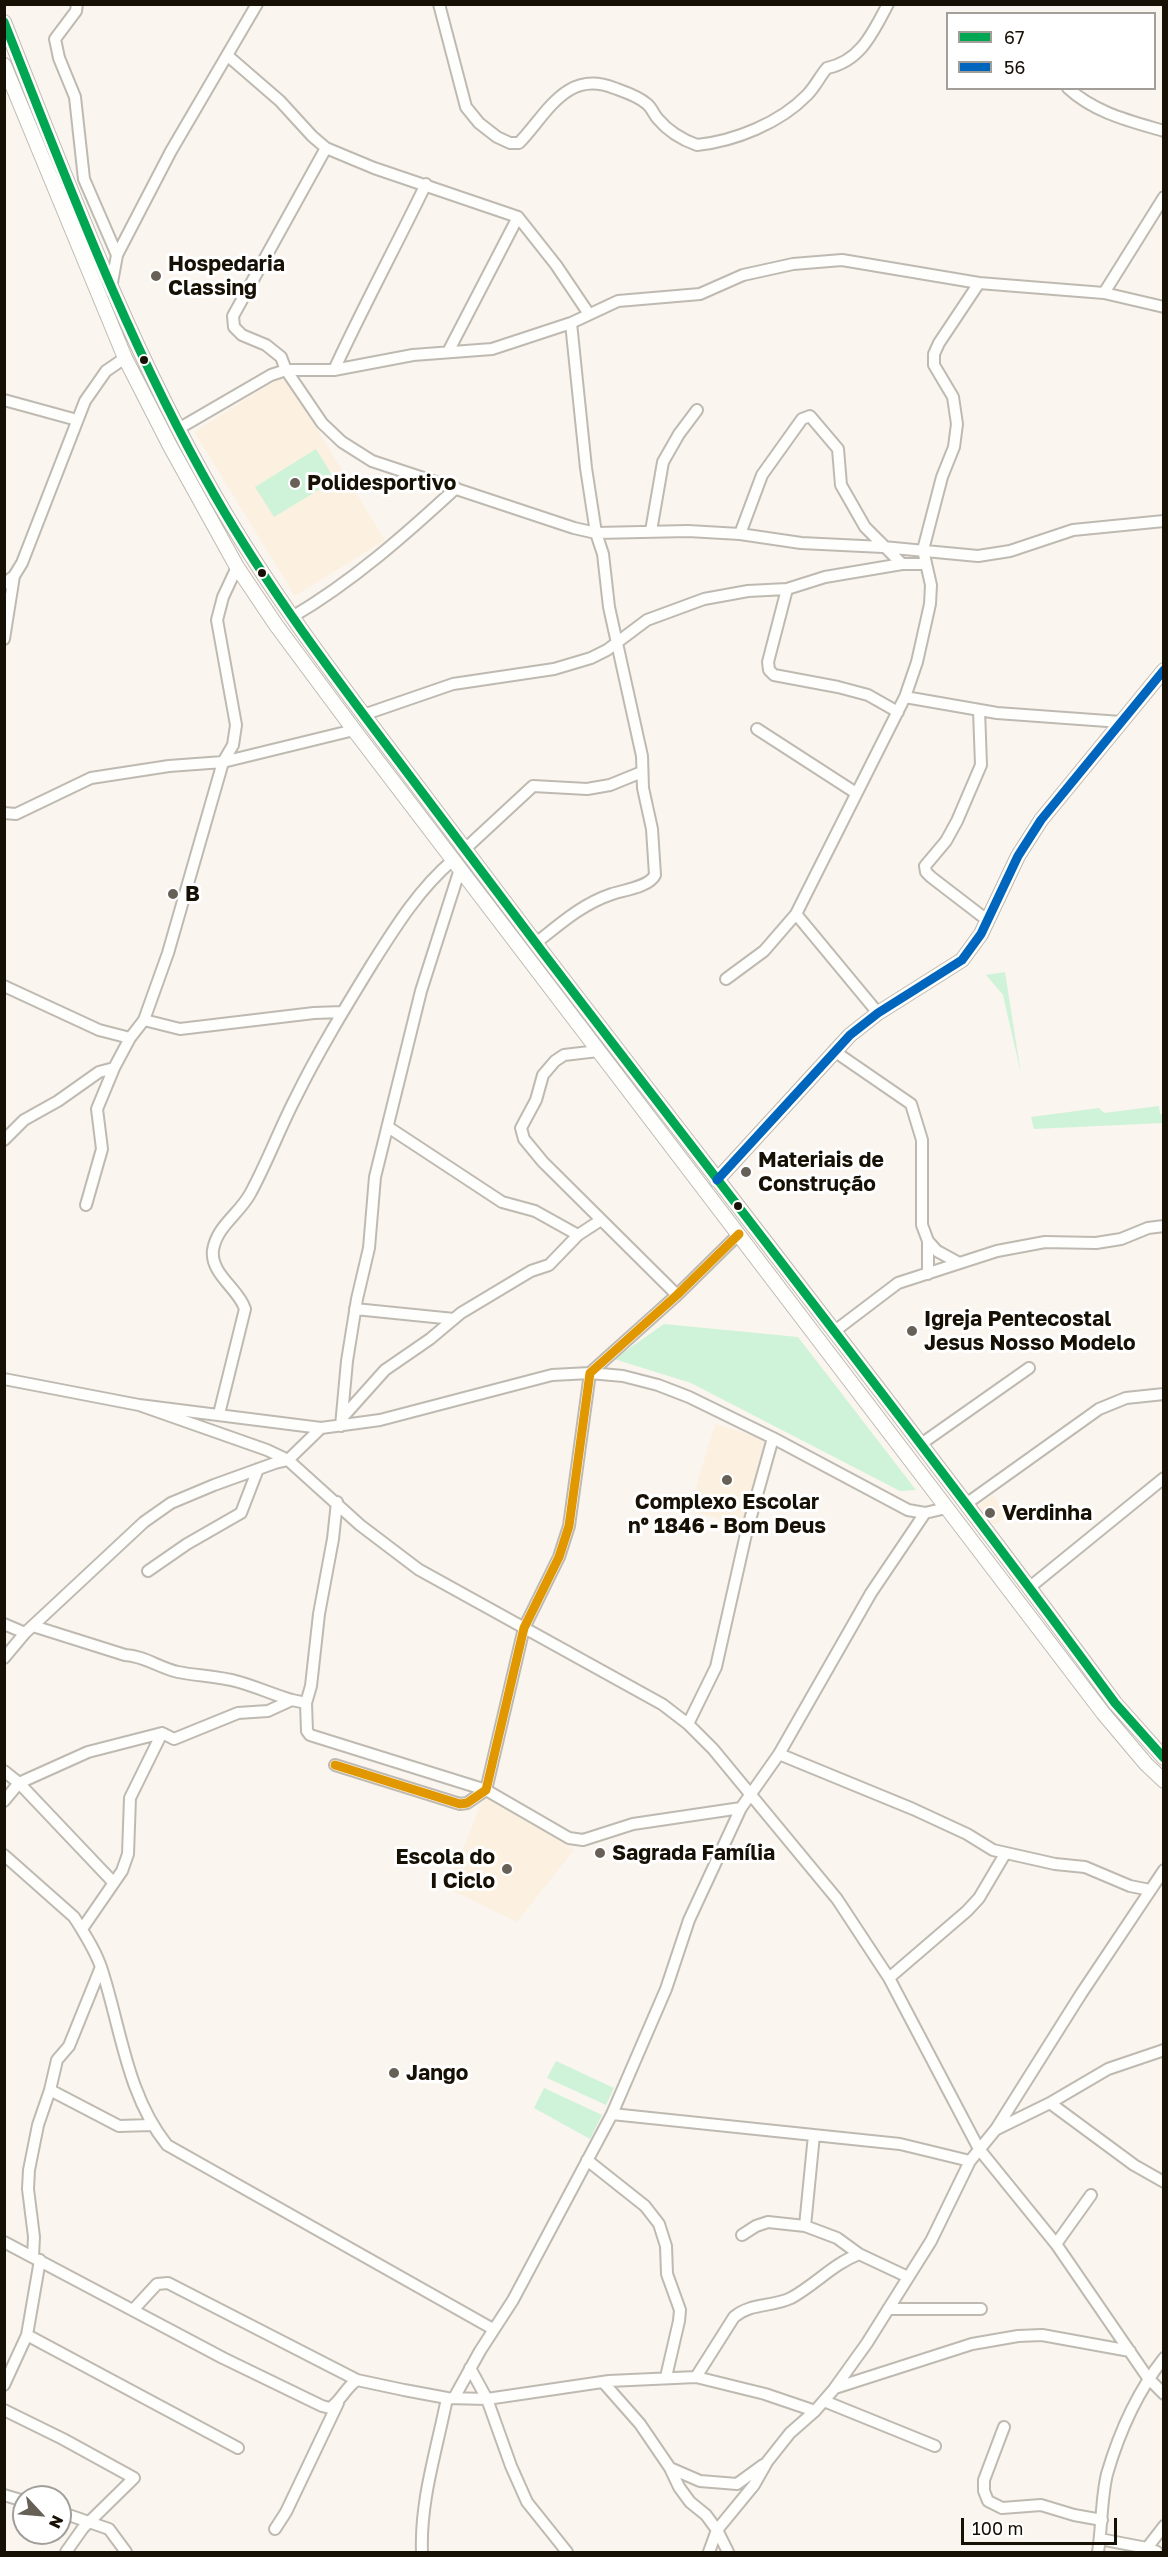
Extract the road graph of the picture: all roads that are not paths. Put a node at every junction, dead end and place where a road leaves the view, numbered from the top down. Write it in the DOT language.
graph roads {
  1 [pos="77,4"];
  2 [pos="256,4"];
  3 [pos="440,4"];
  4 [pos="888,4"];
  5 [pos="4,22"];
  6 [pos="228,56"];
  7 [pos="4,65"];
  8 [pos="1070,90"];
  9 [pos="1164,131"];
  10 [pos="326,147"];
  11 [pos="426,184"];
  12 [pos="1164,197"];
  13 [pos="518,217"];
  14 [pos="117,255"];
  15 [pos="980,283"];
  16 [pos="111,288"];
  17 [pos="1104,293"];
  18 [pos="1164,307"];
  19 [pos="589,314"];
  20 [pos="571,323"];
  21 [pos="448,352"];
  22 [pos="125,358"];
  23 [pos="286,370"];
  24 [pos="334,370"];
  25 [pos="4,400"];
  26 [pos="697,411"];
  27 [pos="76,420"];
  28 [pos="177,429"];
  29 [pos="456,488"];
  30 [pos="1164,521"];
  31 [pos="651,531"];
  32 [pos="596,532"];
  33 [pos="740,534"];
  34 [pos="883,547"];
  35 [pos="923,550"];
  36 [pos="902,564"];
  37 [pos="926,564"];
  38 [pos="237,567"];
  39 [pos="14,576"];
  40 [pos="4,584"];
  41 [pos="787,589"];
  42 [pos="292,617"];
  43 [pos="4,639"];
  44 [pos="616,643"];
  45 [pos="1164,670"];
  46 [pos="905,697"];
  47 [pos="979,710"];
  48 [pos="898,712"];
  49 [pos="363,715"];
  50 [pos="1121,722"];
  51 [pos="758,729"];
  52 [pos="354,730"];
  53 [pos="223,762"];
  54 [pos="642,772"];
  55 [pos="855,793"];
  56 [pos="4,813"];
  57 [pos="465,849"];
  58 [pos="456,864"];
  59 [pos="796,914"];
  60 [pos="987,920"];
  61 [pos="536,943"];
  62 [pos="726,979"];
  63 [pos="4,986"];
  64 [pos="342,1011"];
  65 [pos="878,1013"];
  66 [pos="144,1020"];
  67 [pos="130,1038"];
  68 [pos="598,1051"];
  69 [pos="834,1052"];
  70 [pos="114,1068"];
  71 [pos="388,1127"];
  72 [pos="4,1140"];
  73 [pos="717,1180"];
  74 [pos="86,1205"];
  75 [pos="601,1220"];
  76 [pos="1164,1226"];
  77 [pos="739,1234"];
  78 [pos="578,1235"];
  79 [pos="928,1241"];
  80 [pos="959,1263"];
  81 [pos="928,1274"];
  82 [pos="677,1295"];
  83 [pos="355,1309"];
  84 [pos="454,1319"];
  85 [pos="836,1330"];
  86 [pos="1029,1368"];
  87 [pos="590,1373"];
  88 [pos="4,1379"];
  89 [pos="1164,1394"];
  90 [pos="139,1405"];
  91 [pos="219,1414"];
  92 [pos="341,1423"];
  93 [pos="321,1428"];
  94 [pos="773,1438"];
  95 [pos="921,1444"];
  96 [pos="288,1460"];
  97 [pos="258,1470"];
  98 [pos="1164,1478"];
  99 [pos="337,1502"];
  100 [pos="966,1504"];
  101 [pos="946,1508"];
  102 [pos="925,1513"];
  103 [pos="148,1571"];
  104 [pos="1030,1587"];
  105 [pos="4,1624"];
  106 [pos="524,1628"];
  107 [pos="29,1629"];
  108 [pos="4,1658"];
  109 [pos="292,1700"];
  110 [pos="306,1703"];
  111 [pos="688,1724"];
  112 [pos="162,1733"];
  113 [pos="780,1754"];
  114 [pos="1164,1758"];
  115 [pos="335,1765"];
  116 [pos="4,1771"];
  117 [pos="1164,1781"];
  118 [pos="19,1783"];
  119 [pos="486,1790"];
  120 [pos="751,1795"];
  121 [pos="4,1801"];
  122 [pos="741,1808"];
  123 [pos="1005,1854"];
  124 [pos="4,1855"];
  125 [pos="1164,1870"];
  126 [pos="113,1882"];
  127 [pos="1150,1890"];
  128 [pos="82,1929"];
  129 [pos="101,1967"];
  130 [pos="889,1978"];
  131 [pos="1164,2050"];
  132 [pos="50,2090"];
  133 [pos="1050,2103"];
  134 [pos="612,2114"];
  135 [pos="151,2125"];
  136 [pos="996,2129"];
  137 [pos="814,2135"];
  138 [pos="979,2149"];
  139 [pos="587,2160"];
  140 [pos="970,2162"];
  141 [pos="1164,2182"];
  142 [pos="1091,2195"];
  143 [pos="805,2226"];
  144 [pos="742,2235"];
  145 [pos="4,2242"];
  146 [pos="1056,2244"];
  147 [pos="858,2254"];
  148 [pos="36,2259"];
  149 [pos="908,2277"];
  150 [pos="888,2309"];
  151 [pos="981,2309"];
  152 [pos="133,2310"];
  153 [pos="493,2329"];
  154 [pos="27,2335"];
  155 [pos="1130,2351"];
  156 [pos="1164,2358"];
  157 [pos="470,2368"];
  158 [pos="666,2377"];
  159 [pos="696,2377"];
  160 [pos="1148,2378"];
  161 [pos="357,2380"];
  162 [pos="603,2382"];
  163 [pos="4,2385"];
  164 [pos="834,2389"];
  165 [pos="1164,2394"];
  166 [pos="450,2398"];
  167 [pos="487,2399"];
  168 [pos="824,2401"];
  169 [pos="338,2403"];
  170 [pos="4,2410"];
  171 [pos="815,2411"];
  172 [pos="1004,2427"];
  173 [pos="935,2446"];
  174 [pos="238,2448"];
  175 [pos="767,2462"];
  176 [pos="670,2468"];
  177 [pos="72,2516"];
  178 [pos="1102,2520"];
  179 [pos="89,2522"];
  180 [pos="1164,2526"];
  181 [pos="274,2529"];
  182 [pos="717,2530"];
  183 [pos="1100,2539"];
  184 [pos="1152,2550"];
  185 [pos="66,2553"];
  186 [pos="126,2553"];
  187 [pos="422,2553"];
  188 [pos="567,2553"];
  189 [pos="709,2553"];
  190 [pos="728,2553"];
  191 [pos="1098,2553"];
  1 -- 14 [label="street"];
  2 -- 6 [label="street"];
  3 -- 4 [label="street"];
  5 -- 16 [label="street"];
  6 -- 10 [label="street"];
  6 -- 14 [label="street"];
  7 -- 22 [label="street"];
  8 -- 9 [label="street"];
  10 -- 11 [label="street"];
  10 -- 23 [label="street"];
  11 -- 13 [label="street"];
  11 -- 24 [label="street"];
  12 -- 17 [label="street"];
  13 -- 19 [label="street"];
  13 -- 21 [label="street"];
  14 -- 16 [label="street"];
  15 -- 17 [label="street"];
  15 -- 19 [label="street"];
  15 -- 35 [label="street"];
  16 -- 28 [label="street"];
  17 -- 18 [label="street"];
  19 -- 20 [label="street"];
  20 -- 21 [label="street"];
  20 -- 32 [label="street"];
  21 -- 24 [label="street"];
  22 -- 27 [label="street"];
  22 -- 38 [label="street"];
  23 -- 24 [label="street"];
  23 -- 28 [label="street"];
  23 -- 29 [label="street"];
  25 -- 27 [label="street"];
  26 -- 31 [label="street"];
  27 -- 39 [label="street"];
  28 -- 42 [label="street"];
  29 -- 32 [label="street"];
  29 -- 42 [label="street"];
  30 -- 35 [label="street"];
  31 -- 32 [label="street"];
  31 -- 33 [label="street"];
  32 -- 44 [label="street"];
  33 -- 34 [label="street"];
  33 -- 34 [label="street"];
  34 -- 35 [label="street"];
  34 -- 36 [label="street"];
  35 -- 37 [label="street"];
  36 -- 37 [label="street"];
  36 -- 41 [label="street"];
  37 -- 46 [label="street"];
  38 -- 52 [label="street"];
  38 -- 53 [label="street"];
  39 -- 40 [label="street"];
  39 -- 43 [label="street"];
  41 -- 44 [label="street"];
  41 -- 48 [label="street"];
  42 -- 49 [label="street"];
  44 -- 49 [label="street"];
  44 -- 54 [label="street"];
  45 -- 50 [label="street"];
  46 -- 47 [label="street"];
  46 -- 48 [label="street"];
  47 -- 50 [label="street"];
  47 -- 60 [label="street"];
  48 -- 55 [label="street"];
  49 -- 57 [label="street"];
  50 -- 60 [label="street"];
  51 -- 55 [label="street"];
  52 -- 53 [label="street"];
  52 -- 58 [label="street"];
  53 -- 56 [label="street"];
  53 -- 66 [label="street"];
  54 -- 57 [label="street"];
  54 -- 61 [label="street"];
  55 -- 59 [label="street"];
  57 -- 61 [label="street"];
  58 -- 64 [label="street"];
  58 -- 68 [label="street"];
  58 -- 71 [label="street"];
  59 -- 62 [label="street"];
  59 -- 65 [label="street"];
  60 -- 65 [label="street"];
  61 -- 73 [label="street"];
  63 -- 67 [label="street"];
  64 -- 66 [label="street"];
  64 -- 91 [label="street"];
  65 -- 69 [label="street"];
  66 -- 67 [label="street"];
  67 -- 70 [label="street"];
  68 -- 75 [label="street"];
  68 -- 77 [label="street"];
  69 -- 73 [label="street"];
  69 -- 79 [label="street"];
  70 -- 72 [label="street"];
  70 -- 74 [label="street"];
  71 -- 78 [label="street"];
  71 -- 83 [label="street"];
  73 -- 85 [label="street"];
  75 -- 78 [label="street"];
  75 -- 82 [label="street"];
  76 -- 80 [label="street"];
  77 -- 82 [label="street"];
  77 -- 101 [label="street"];
  78 -- 84 [label="street"];
  79 -- 80 [label="street"];
  79 -- 81 [label="street"];
  80 -- 81 [label="street"];
  81 -- 85 [label="street"];
  82 -- 87 [label="street"];
  83 -- 84 [label="street"];
  83 -- 92 [label="street"];
  84 -- 92 [label="street"];
  85 -- 95 [label="street"];
  86 -- 95 [label="street"];
  87 -- 92 [label="street"];
  87 -- 94 [label="street"];
  87 -- 106 [label="street"];
  88 -- 90 [label="street"];
  89 -- 100 [label="street"];
  90 -- 91 [label="street"];
  90 -- 96 [label="street"];
  91 -- 93 [label="street"];
  92 -- 93 [label="street"];
  93 -- 96 [label="street"];
  94 -- 102 [label="street"];
  94 -- 111 [label="street"];
  95 -- 100 [label="street"];
  96 -- 97 [label="street"];
  96 -- 99 [label="street"];
  97 -- 103 [label="street"];
  97 -- 107 [label="street"];
  98 -- 104 [label="street"];
  99 -- 106 [label="street"];
  99 -- 110 [label="street"];
  100 -- 104 [label="street"];
  101 -- 102 [label="street"];
  101 -- 117 [label="street"];
  102 -- 113 [label="street"];
  104 -- 114 [label="street"];
  105 -- 107 [label="street"];
  106 -- 111 [label="street"];
  106 -- 119 [label="street"];
  107 -- 108 [label="street"];
  107 -- 109 [label="street"];
  109 -- 110 [label="street"];
  109 -- 112 [label="street"];
  110 -- 119 [label="street"];
  111 -- 120 [label="street"];
  112 -- 118 [label="street"];
  112 -- 126 [label="street"];
  113 -- 120 [label="street"];
  113 -- 123 [label="street"];
  115 -- 119 [label="street"];
  116 -- 118 [label="street"];
  118 -- 121 [label="street"];
  118 -- 126 [label="street"];
  119 -- 122 [label="street"];
  120 -- 122 [label="street"];
  120 -- 130 [label="street"];
  122 -- 134 [label="street"];
  123 -- 127 [label="street"];
  123 -- 130 [label="street"];
  124 -- 128 [label="street"];
  125 -- 127 [label="street"];
  126 -- 128 [label="street"];
  127 -- 136 [label="street"];
  128 -- 129 [label="street"];
  129 -- 132 [label="street"];
  129 -- 135 [label="street"];
  130 -- 138 [label="street"];
  131 -- 133 [label="street"];
  132 -- 135 [label="street"];
  132 -- 148 [label="street"];
  133 -- 136 [label="street"];
  133 -- 141 [label="street"];
  134 -- 137 [label="street"];
  134 -- 139 [label="street"];
  135 -- 153 [label="street"];
  136 -- 138 [label="street"];
  137 -- 140 [label="street"];
  137 -- 143 [label="street"];
  138 -- 140 [label="street"];
  138 -- 146 [label="street"];
  139 -- 153 [label="street"];
  139 -- 158 [label="street"];
  140 -- 149 [label="street"];
  142 -- 146 [label="street"];
  143 -- 144 [label="street"];
  143 -- 147 [label="street"];
  145 -- 148 [label="street"];
  146 -- 155 [label="street"];
  147 -- 149 [label="street"];
  147 -- 159 [label="street"];
  148 -- 152 [label="street"];
  148 -- 154 [label="street"];
  149 -- 150 [label="street"];
  150 -- 151 [label="street"];
  150 -- 164 [label="street"];
  152 -- 161 [label="street"];
  152 -- 169 [label="street"];
  153 -- 157 [label="street"];
  154 -- 163 [label="street"];
  154 -- 174 [label="street"];
  155 -- 160 [label="street"];
  155 -- 164 [label="street"];
  156 -- 160 [label="street"];
  157 -- 166 [label="street"];
  157 -- 167 [label="street"];
  158 -- 159 [label="street"];
  158 -- 162 [label="street"];
  159 -- 171 [label="street"];
  160 -- 165 [label="street"];
  160 -- 178 [label="street"];
  161 -- 166 [label="street"];
  161 -- 169 [label="street"];
  162 -- 167 [label="street"];
  162 -- 176 [label="street"];
  164 -- 168 [label="street"];
  166 -- 167 [label="street"];
  166 -- 187 [label="street"];
  167 -- 188 [label="street"];
  168 -- 171 [label="street"];
  168 -- 173 [label="street"];
  169 -- 181 [label="street"];
  170 -- 179 [label="street"];
  171 -- 175 [label="street"];
  172 -- 178 [label="street"];
  175 -- 176 [label="street"];
  175 -- 182 [label="street"];
  176 -- 182 [label="street"];
  177 -- 179 [label="street"];
  178 -- 183 [label="street"];
  179 -- 185 [label="street"];
  179 -- 186 [label="street"];
  180 -- 184 [label="street"];
  182 -- 189 [label="street"];
  182 -- 190 [label="street"];
  183 -- 184 [label="street"];
  183 -- 191 [label="street"];
}
